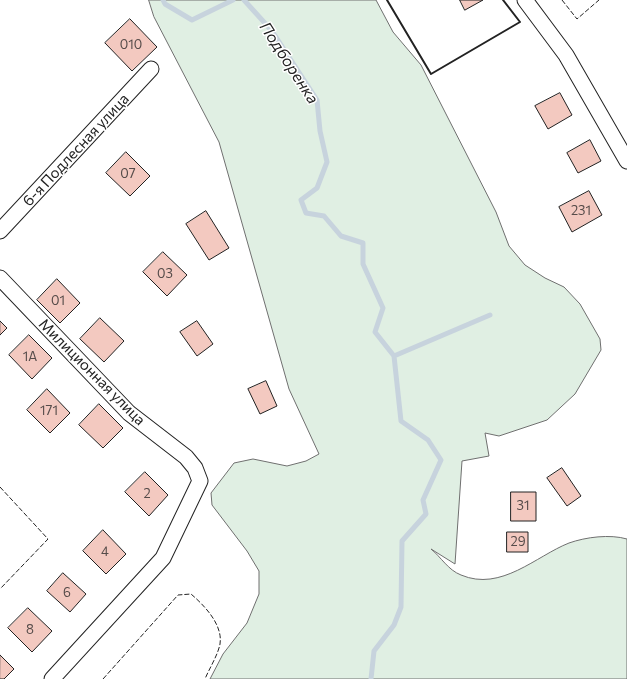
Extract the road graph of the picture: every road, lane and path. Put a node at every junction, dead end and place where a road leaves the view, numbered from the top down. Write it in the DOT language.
graph roads {
  1 [pos="524,0"];
  2 [pos="151,70"];
  3 [pos="627,161"];
  4 [pos="0,230"];
  5 [pos="0,278"];
  6 [pos="52,679"];
  1 -- 3 [label="street"];
  2 -- 4 [label="street, 6-я Подлесная улица"];
  5 -- 6 [label="street, Милиционная улица"];
}
